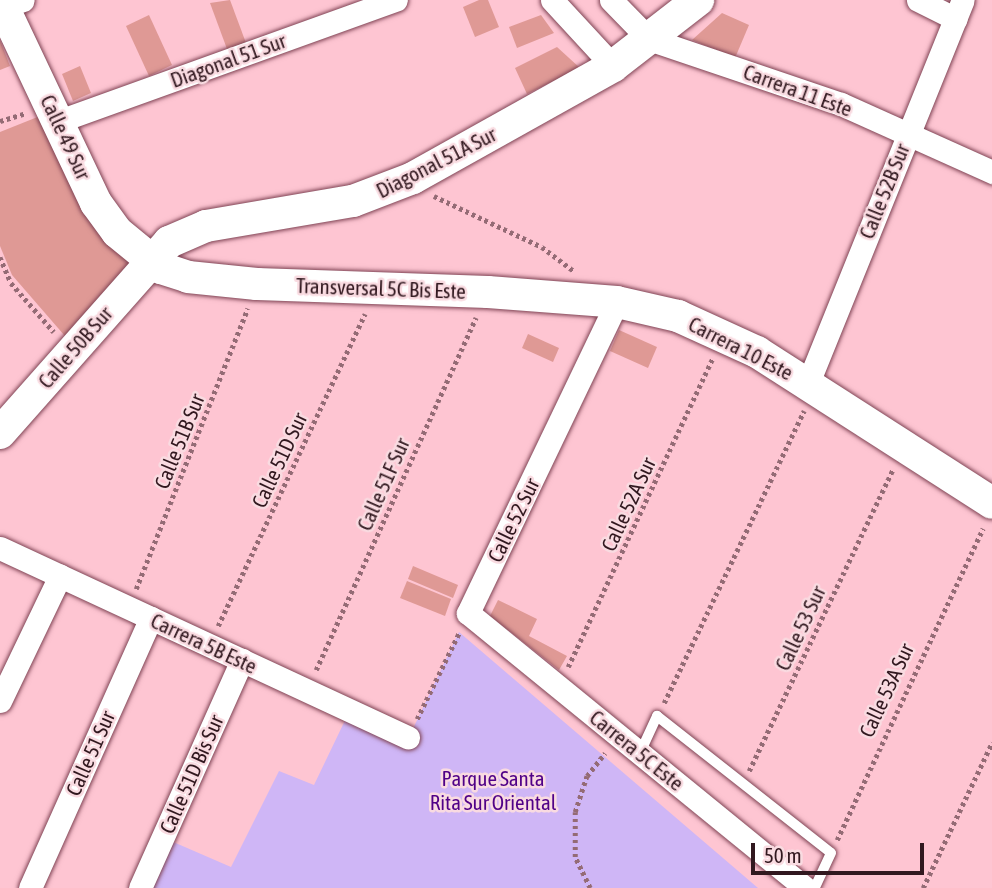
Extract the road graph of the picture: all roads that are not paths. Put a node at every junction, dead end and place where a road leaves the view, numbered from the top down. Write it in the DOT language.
graph roads {
  1 [pos="396,0"];
  2 [pos="552,0"];
  3 [pos="611,0"];
  4 [pos="698,0"];
  5 [pos="918,0"];
  6 [pos="7,4"];
  7 [pos="959,9"];
  8 [pos="649,39"];
  9 [pos="613,66"];
  10 [pos="59,121"];
  11 [pos="907,134"];
  12 [pos="992,172"];
  13 [pos="149,261"];
  14 [pos="617,302"];
  15 [pos="811,385"];
  16 [pos="0,433"];
  17 [pos="989,512"];
  18 [pos="0,548"];
  19 [pos="60,576"];
  20 [pos="468,613"];
  21 [pos="151,618"];
  22 [pos="242,660"];
  23 [pos="0,701"];
  24 [pos="408,737"];
  25 [pos="640,753"];
  26 [pos="30,888"];
  27 [pos="140,888"];
  28 [pos="805,888"];
  29 [pos="815,888"];
  1 -- 10 [label="street, Diagonal 51 Sur"];
  2 -- 9 [label="street"];
  3 -- 8 [label="street, Carrera 11 Este"];
  4 -- 8 [label="street, Diagonal 51A Sur"];
  5 -- 7 [label="street"];
  6 -- 10 [label="street, Calle 49 Sur"];
  7 -- 11 [label="street, Calle 52B Sur"];
  8 -- 9 [label="street, Diagonal 51A Sur"];
  8 -- 11 [label="street, Carrera 11 Este"];
  9 -- 13 [label="street, Diagonal 51A Sur"];
  10 -- 13 [label="street, Calle 49 Sur"];
  11 -- 12 [label="street, Carrera 11 Este"];
  11 -- 15 [label="street, Calle 52B Sur"];
  13 -- 14 [label="street, Transversal 5C Bis Este"];
  13 -- 16 [label="street, Calle 50B Sur"];
  14 -- 15 [label="street, Carrera 10 Este"];
  14 -- 20 [label="street, Calle 52 Sur"];
  15 -- 17 [label="street, Carrera 10 Este"];
  18 -- 19 [label="street, Carrera 5B Este"];
  19 -- 21 [label="street, Carrera 5B Este"];
  19 -- 23 [label="street"];
  20 -- 25 [label="street, Carrera 5C Este"];
  21 -- 22 [label="street, Carrera 5B Este"];
  21 -- 26 [label="street, Calle 51 Sur"];
  22 -- 24 [label="street, Carrera 5B Este"];
  22 -- 27 [label="street, Calle 51D Bis Sur"];
  25 -- 28 [label="street, Carrera 5C Este"];
  25 -- 29 [label="lane"];
}
